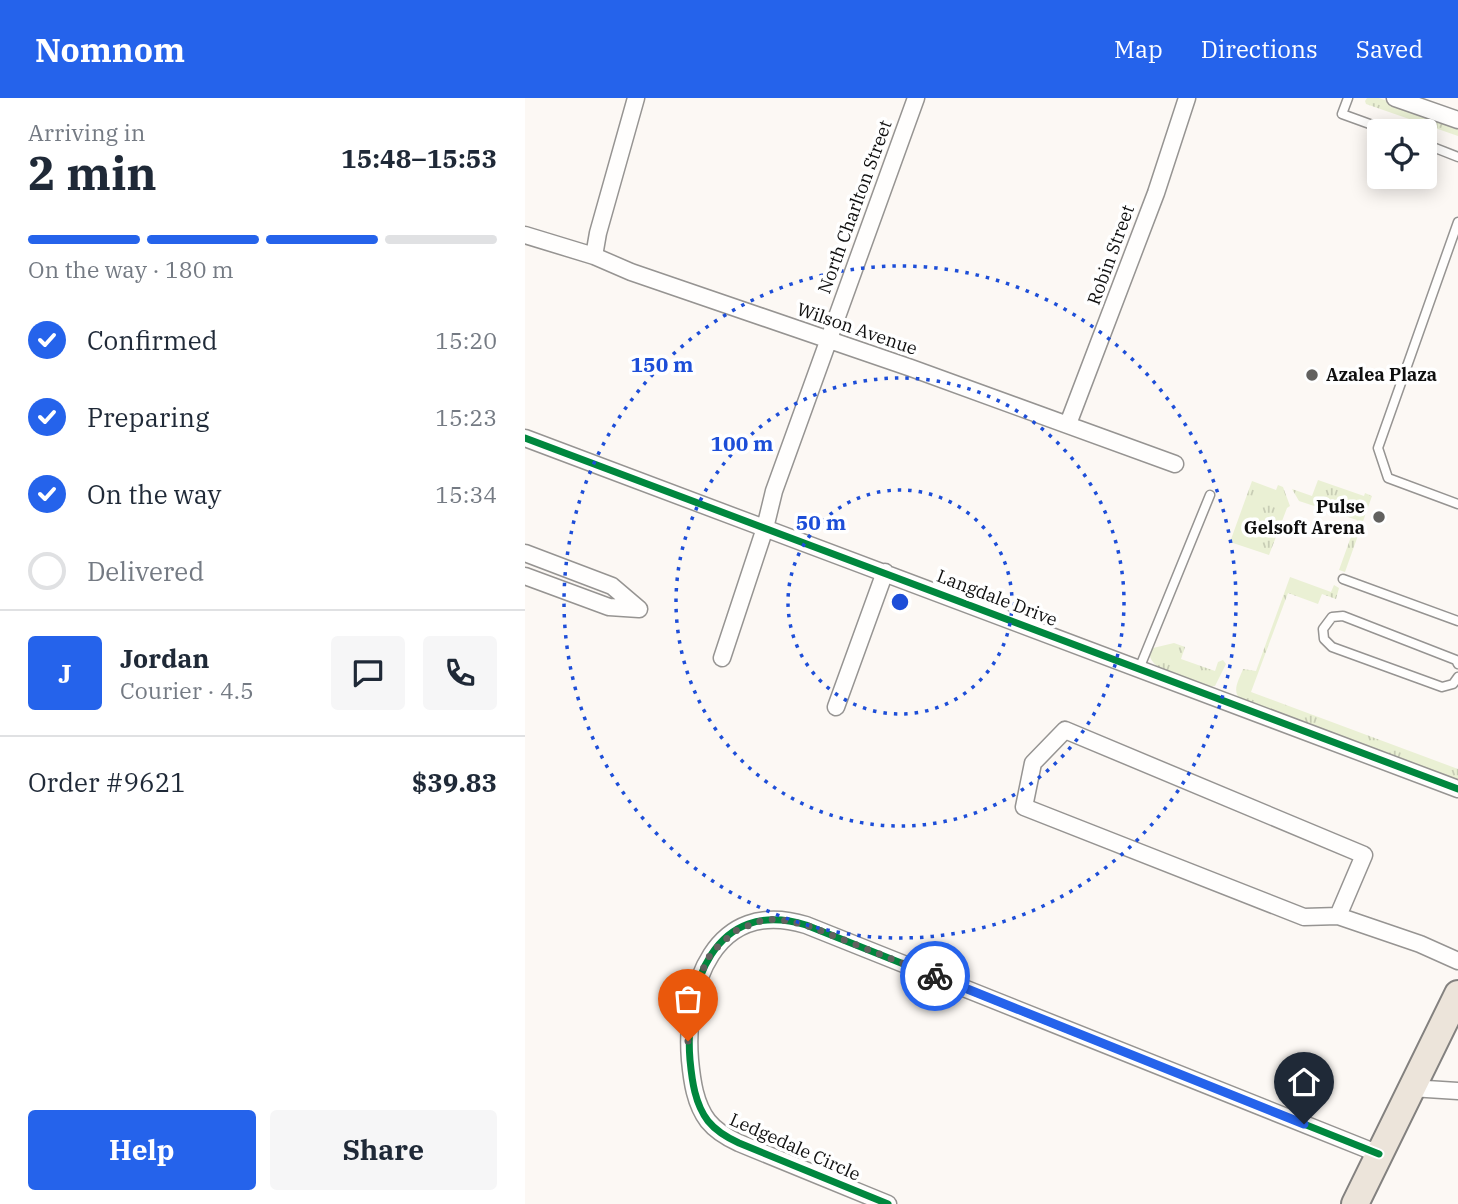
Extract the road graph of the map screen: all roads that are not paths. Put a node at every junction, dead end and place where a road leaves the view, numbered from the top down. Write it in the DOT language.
graph roads {
  1 [pos="636,98"];
  2 [pos="916,98"];
  3 [pos="1187,98"];
  4 [pos="1348,98"];
  5 [pos="1395,98"];
  6 [pos="1458,120"];
  7 [pos="1367,123"];
  8 [pos="1437,149"];
  9 [pos="1458,157"];
  10 [pos="1458,222"];
  11 [pos="525,234"];
  12 [pos="594,256"];
  13 [pos="828,340"];
  14 [pos="1068,424"];
  15 [pos="525,438"];
  16 [pos="1175,464"];
  17 [pos="1210,495"];
  18 [pos="1458,504"];
  19 [pos="765,528"];
  20 [pos="525,553"];
  21 [pos="559,566"];
  22 [pos="885,572"];
  23 [pos="525,576"];
  24 [pos="1343,579"];
  25 [pos="551,586"];
  26 [pos="1458,621"];
  27 [pos="722,658"];
  28 [pos="1458,664"];
  29 [pos="1139,669"];
  30 [pos="1458,677"];
  31 [pos="836,707"];
  32 [pos="1458,789"];
  33 [pos="1338,916"];
  34 [pos="1458,961"];
  35 [pos="1458,994"];
  36 [pos="1412,1088"];
  37 [pos="1458,1091"];
  38 [pos="1379,1154"];
  39 [pos="888,1204"];
  40 [pos="1355,1204"];
  1 -- 12 [label="street"];
  2 -- 13 [label="street, North Charlton Street"];
  3 -- 14 [label="street, Robin Street"];
  4 -- 7 [label="lane"];
  5 -- 6 [label="street"];
  8 -- 9 [label="lane"];
  10 -- 18 [label="lane"];
  11 -- 12 [label="street, Wilson Avenue"];
  12 -- 13 [label="street, Wilson Avenue"];
  13 -- 14 [label="street, Wilson Avenue"];
  13 -- 19 [label="street, North Charlton Street"];
  14 -- 16 [label="street, Wilson Avenue"];
  15 -- 19 [label="street, Langdale Drive"];
  17 -- 29 [label="lane"];
  19 -- 22 [label="street, Langdale Drive"];
  19 -- 27 [label="street, North Charlton Street"];
  20 -- 21 [label="street"];
  21 -- 25 [label="street"];
  21 -- 25 [label="street"];
  22 -- 29 [label="street, Langdale Drive"];
  22 -- 31 [label="street"];
  23 -- 25 [label="street"];
  24 -- 26 [label="lane"];
  28 -- 30 [label="lane"];
  29 -- 32 [label="street, Langdale Drive"];
  33 -- 33 [label="street"];
  33 -- 34 [label="street"];
  35 -- 36 [label="main road"];
  36 -- 37 [label="street"];
  36 -- 38 [label="main road"];
  38 -- 39 [label="street, Ledgedale Circle"];
  38 -- 40 [label="main road"];
}
